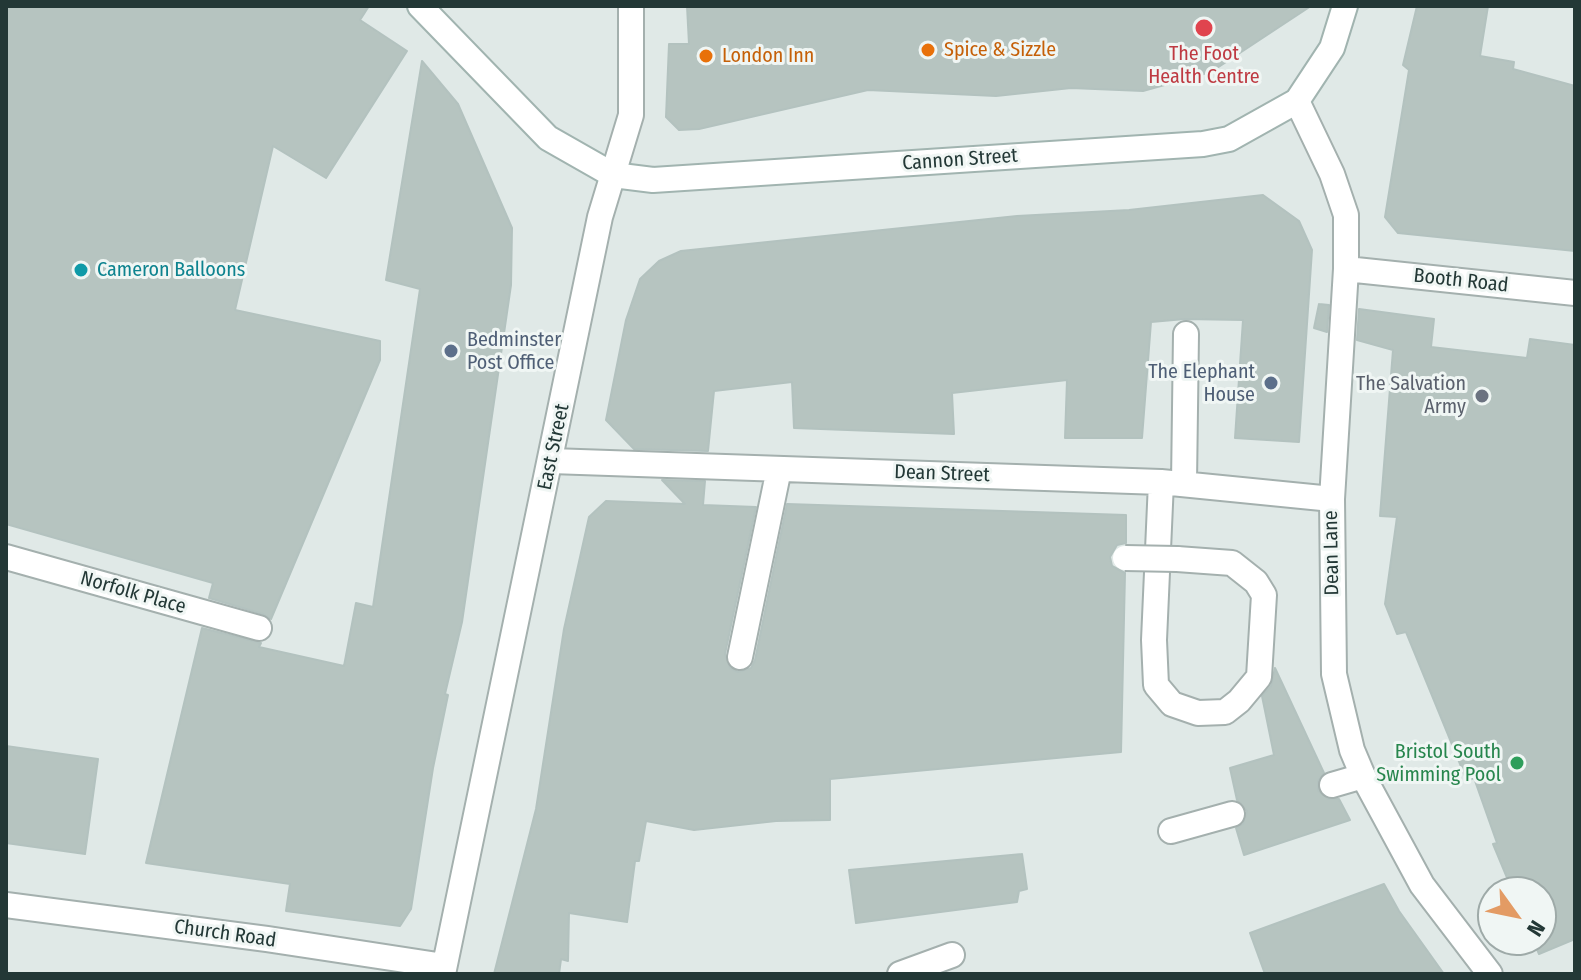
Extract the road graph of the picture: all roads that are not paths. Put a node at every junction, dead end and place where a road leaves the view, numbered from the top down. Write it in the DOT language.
graph roads {
  1 [pos="420,6"];
  2 [pos="631,6"];
  3 [pos="1345,6"];
  4 [pos="1297,101"];
  5 [pos="613,175"];
  6 [pos="1346,269"];
  7 [pos="1575,293"];
  8 [pos="1186,334"];
  9 [pos="551,461"];
  10 [pos="779,469"];
  11 [pos="1172,482"];
  12 [pos="1332,499"];
  13 [pos="6,557"];
  14 [pos="1125,558"];
  15 [pos="259,628"];
  16 [pos="740,657"];
  17 [pos="1363,776"];
  18 [pos="1332,785"];
  19 [pos="1232,814"];
  20 [pos="1171,831"];
  21 [pos="6,905"];
  22 [pos="952,955"];
  23 [pos="444,970"];
  24 [pos="900,974"];
  25 [pos="1490,974"];
  1 -- 5 [label="street"];
  2 -- 5 [label="street, East Street"];
  3 -- 4 [label="street"];
  4 -- 5 [label="street, Cannon Street"];
  4 -- 6 [label="street, Dean Lane"];
  5 -- 9 [label="street, East Street"];
  6 -- 7 [label="street, Booth Road"];
  6 -- 12 [label="street, Dean Lane"];
  8 -- 11 [label="street"];
  9 -- 10 [label="street, Dean Street"];
  9 -- 23 [label="street, East Street"];
  10 -- 11 [label="street, Dean Street"];
  10 -- 16 [label="street"];
  11 -- 12 [label="street, Dean Street"];
  11 -- 14 [label="street, bridge"];
  12 -- 17 [label="street, Dean Lane"];
  13 -- 15 [label="street, Norfolk Place"];
  17 -- 18 [label="street"];
  17 -- 25 [label="street, Dean Lane"];
  19 -- 20 [label="street"];
  21 -- 23 [label="street, Church Road"];
  22 -- 24 [label="street"];
}
